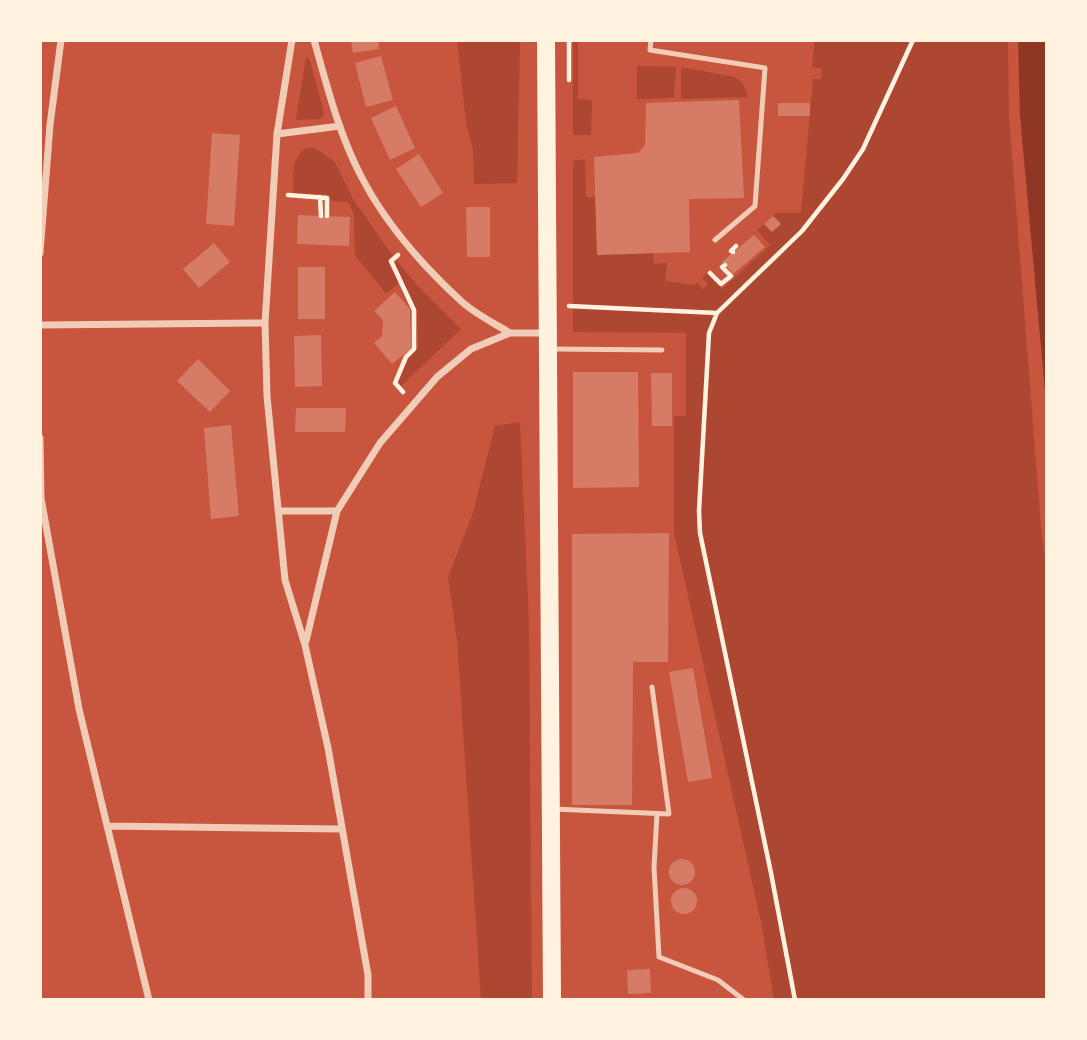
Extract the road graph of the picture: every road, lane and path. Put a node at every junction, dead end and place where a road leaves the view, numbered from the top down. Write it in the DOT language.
graph roads {
  1 [pos="61,40"];
  2 [pos="292,40"];
  3 [pos="314,40"];
  4 [pos="546,40"];
  5 [pos="651,40"];
  6 [pos="913,40"];
  7 [pos="340,126"];
  8 [pos="277,134"];
  9 [pos="288,195"];
  10 [pos="320,197"];
  11 [pos="321,216"];
  12 [pos="327,216"];
  13 [pos="715,240"];
  14 [pos="736,246"];
  15 [pos="733,252"];
  16 [pos="40,253"];
  17 [pos="395,258"];
  18 [pos="725,265"];
  19 [pos="710,273"];
  20 [pos="569,308"];
  21 [pos="717,313"];
  22 [pos="265,323"];
  23 [pos="40,325"];
  24 [pos="510,332"];
  25 [pos="548,341"];
  26 [pos="662,350"];
  27 [pos="403,391"];
  28 [pos="40,438"];
  29 [pos="278,511"];
  30 [pos="337,511"];
  31 [pos="305,645"];
  32 [pos="652,687"];
  33 [pos="550,809"];
  34 [pos="657,814"];
  35 [pos="107,825"];
  36 [pos="342,829"];
  37 [pos="149,1000"];
  38 [pos="368,1000"];
  39 [pos="552,1000"];
  40 [pos="744,1000"];
  41 [pos="795,1000"];
  1 -- 16 [label="street"];
  2 -- 8 [label="street"];
  3 -- 7 [label="street"];
  4 -- 25 [label="main road"];
  5 -- 13 [label="lane"];
  6 -- 21 [label="path"];
  7 -- 8 [label="street"];
  7 -- 24 [label="street"];
  8 -- 22 [label="street"];
  9 -- 10 [label="path"];
  10 -- 11 [label="path"];
  10 -- 12 [label="path"];
  14 -- 15 [label="path"];
  17 -- 27 [label="path"];
  18 -- 19 [label="path"];
  20 -- 21 [label="path"];
  21 -- 41 [label="path"];
  22 -- 23 [label="street"];
  22 -- 29 [label="street"];
  24 -- 25 [label="street"];
  24 -- 30 [label="street"];
  25 -- 26 [label="lane"];
  25 -- 33 [label="main road"];
  28 -- 35 [label="street"];
  29 -- 30 [label="street"];
  29 -- 31 [label="street"];
  30 -- 31 [label="street"];
  31 -- 36 [label="street"];
  32 -- 34 [label="lane"];
  33 -- 34 [label="lane"];
  33 -- 39 [label="main road"];
  34 -- 40 [label="lane"];
  35 -- 36 [label="street"];
  35 -- 37 [label="street"];
  36 -- 38 [label="street"];
}
